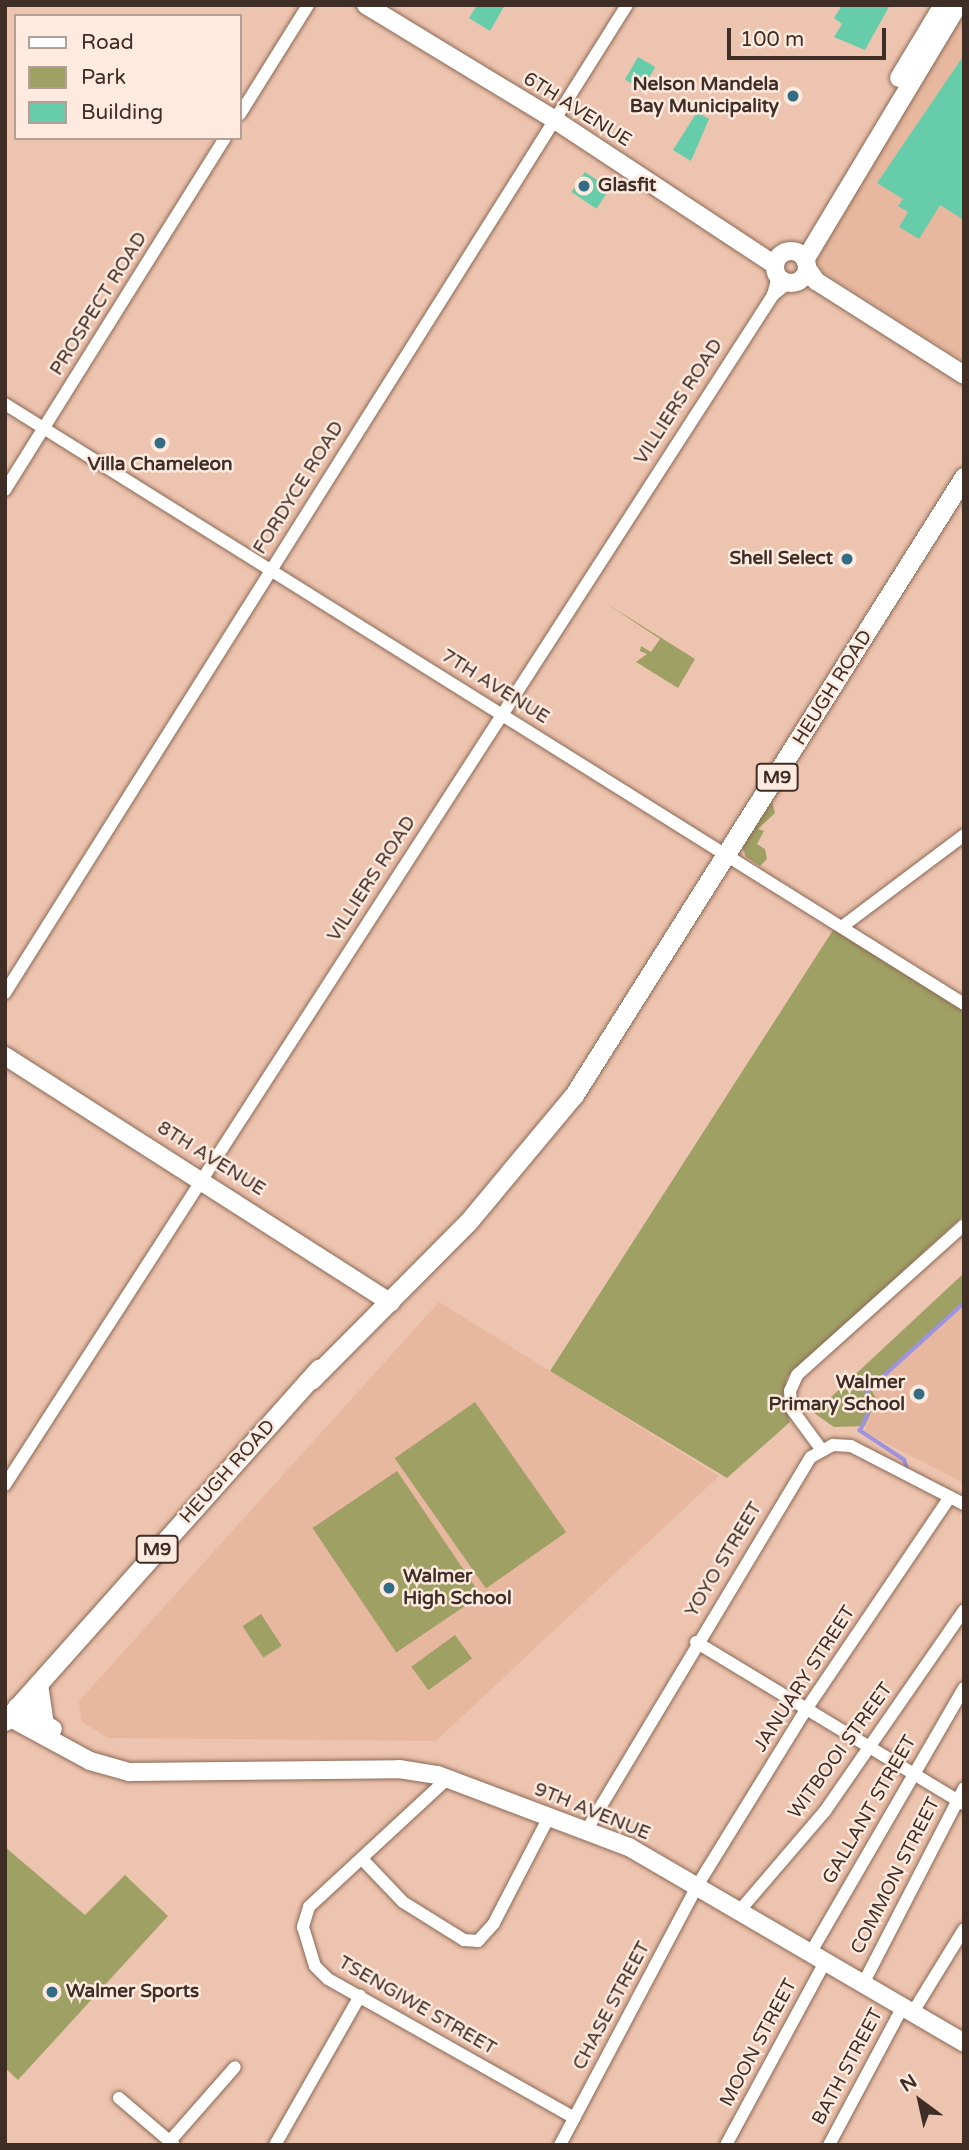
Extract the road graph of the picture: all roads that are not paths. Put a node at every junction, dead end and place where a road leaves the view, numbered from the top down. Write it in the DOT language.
graph roads {
  1 [pos="308,5"];
  2 [pos="366,5"];
  3 [pos="627,5"];
  4 [pos="943,5"];
  5 [pos="958,5"];
  6 [pos="242,111"];
  7 [pos="555,120"];
  8 [pos="224,140"];
  9 [pos="791,267"];
  10 [pos="964,375"];
  11 [pos="5,404"];
  12 [pos="44,428"];
  13 [pos="964,477"];
  14 [pos="5,490"];
  15 [pos="271,568"];
  16 [pos="502,715"];
  17 [pos="964,835"];
  18 [pos="730,854"];
  19 [pos="844,926"];
  20 [pos="5,993"];
  21 [pos="964,1004"];
  22 [pos="5,1056"];
  23 [pos="204,1179"];
  24 [pos="964,1225"];
  25 [pos="388,1300"];
  26 [pos="821,1449"];
  27 [pos="5,1485"];
  28 [pos="950,1497"];
  29 [pos="964,1504"];
  30 [pos="964,1610"];
  31 [pos="696,1643"];
  32 [pos="38,1684"];
  33 [pos="964,1688"];
  34 [pos="805,1711"];
  35 [pos="8,1712"];
  36 [pos="44,1724"];
  37 [pos="871,1748"];
  38 [pos="160,1773"];
  39 [pos="911,1774"];
  40 [pos="447,1779"];
  41 [pos="964,1788"];
  42 [pos="960,1803"];
  43 [pos="549,1817"];
  44 [pos="586,1831"];
  45 [pos="362,1859"];
  46 [pos="697,1885"];
  47 [pos="741,1909"];
  48 [pos="964,1929"];
  49 [pos="818,1956"];
  50 [pos="864,1982"];
  51 [pos="360,1996"];
  52 [pos="907,2010"];
  53 [pos="964,2043"];
  54 [pos="235,2067"];
  55 [pos="119,2098"];
  56 [pos="575,2118"];
  57 [pos="172,2143"];
  58 [pos="275,2145"];
  59 [pos="560,2145"];
  60 [pos="726,2145"];
  61 [pos="829,2145"];
  1 -- 6 [label="street"];
  2 -- 7 [label="street, 6TH AVENUE"];
  3 -- 7 [label="street, FORDYCE ROAD"];
  4 -- 9 [label="street, VILLIERS ROAD"];
  5 -- 9 [label="street, VILLIERS ROAD"];
  7 -- 9 [label="street, 6TH AVENUE"];
  7 -- 15 [label="street, FORDYCE ROAD"];
  8 -- 12 [label="street, PROSPECT ROAD"];
  9 -- 10 [label="street, 6TH AVENUE"];
  9 -- 16 [label="street, VILLIERS ROAD"];
  11 -- 12 [label="street, 7TH AVENUE"];
  12 -- 14 [label="street, PROSPECT ROAD"];
  12 -- 15 [label="street, 7TH AVENUE"];
  13 -- 18 [label="main road, HEUGH ROAD / M9"];
  15 -- 16 [label="street, 7TH AVENUE"];
  15 -- 20 [label="street, FORDYCE ROAD"];
  16 -- 18 [label="street, 7TH AVENUE"];
  16 -- 23 [label="street, VILLIERS ROAD"];
  17 -- 19 [label="street"];
  18 -- 19 [label="street, 7TH AVENUE"];
  18 -- 25 [label="main road, HEUGH ROAD / M9"];
  19 -- 21 [label="street, 7TH AVENUE"];
  22 -- 23 [label="street, 8TH AVENUE"];
  23 -- 25 [label="street, 8TH AVENUE"];
  23 -- 27 [label="street, VILLIERS ROAD"];
  24 -- 26 [label="street"];
  25 -- 32 [label="main road, HEUGH ROAD / M9"];
  26 -- 28 [label="street"];
  26 -- 31 [label="street, YOYO STREET"];
  28 -- 29 [label="street"];
  28 -- 34 [label="street, JANUARY STREET"];
  30 -- 37 [label="street, WITBOOI STREET"];
  31 -- 34 [label="street"];
  31 -- 44 [label="street, YOYO STREET"];
  32 -- 35 [label="main road, HEUGH ROAD / M9"];
  32 -- 36 [label="main road"];
  33 -- 39 [label="street, GALLANT STREET"];
  34 -- 37 [label="street"];
  34 -- 46 [label="street, JANUARY STREET"];
  35 -- 36 [label="street, 9TH AVENUE"];
  35 -- 38 [label="street, 9TH AVENUE"];
  36 -- 38 [label="street, 9TH AVENUE"];
  37 -- 39 [label="street"];
  37 -- 47 [label="street, WITBOOI STREET"];
  38 -- 40 [label="street, 9TH AVENUE"];
  39 -- 42 [label="street"];
  39 -- 49 [label="street, GALLANT STREET"];
  40 -- 43 [label="street, 9TH AVENUE"];
  40 -- 45 [label="street, TSENGIWE STREET"];
  41 -- 42 [label="street, COMMON STREET"];
  42 -- 50 [label="street, COMMON STREET"];
  43 -- 44 [label="street, 9TH AVENUE"];
  43 -- 45 [label="street"];
  44 -- 46 [label="street, 9TH AVENUE"];
  45 -- 51 [label="street, TSENGIWE STREET"];
  46 -- 47 [label="street, 9TH AVENUE"];
  46 -- 56 [label="street, CHASE STREET"];
  47 -- 49 [label="street, 9TH AVENUE"];
  48 -- 52 [label="street, BATH STREET"];
  49 -- 50 [label="street, 9TH AVENUE"];
  49 -- 60 [label="street, MOON STREET"];
  50 -- 52 [label="street, 9TH AVENUE"];
  51 -- 56 [label="street, TSENGIWE STREET"];
  51 -- 58 [label="street"];
  52 -- 53 [label="street, 9TH AVENUE"];
  52 -- 61 [label="street, BATH STREET"];
  54 -- 57 [label="street"];
  55 -- 57 [label="street"];
  56 -- 59 [label="street, CHASE STREET"];
}
